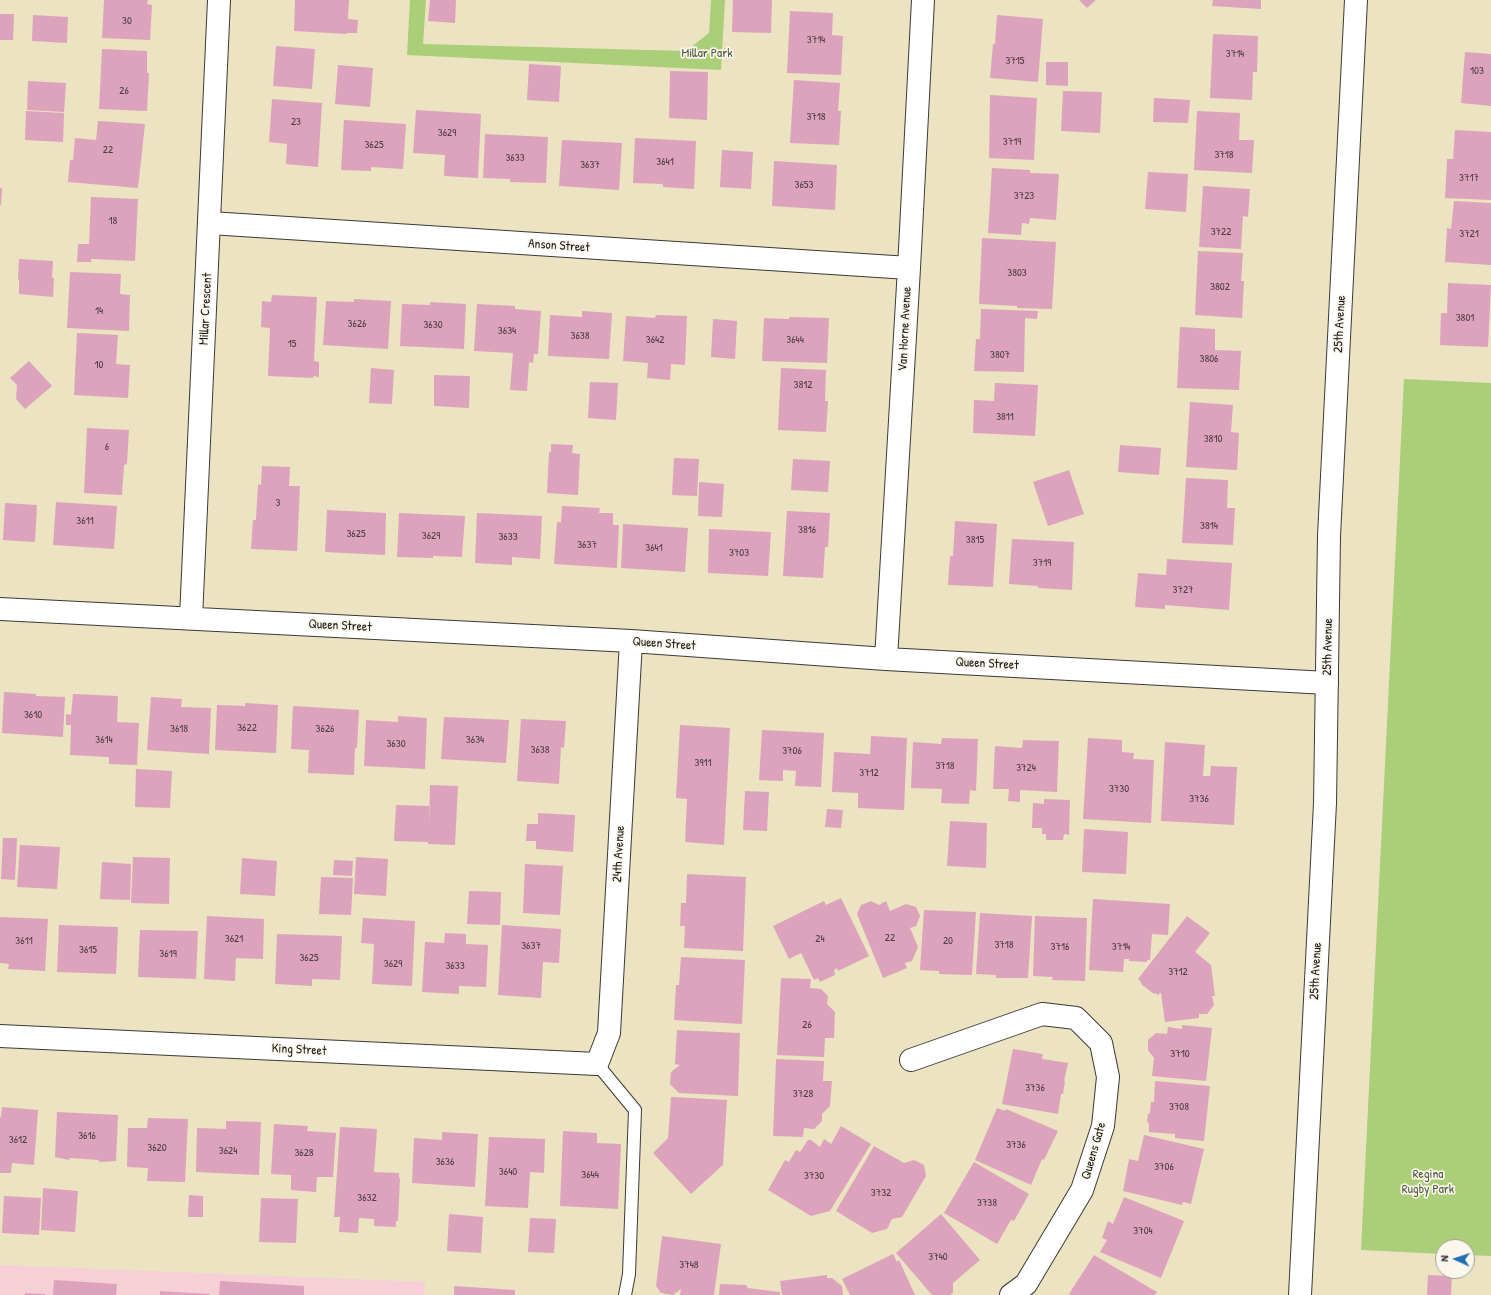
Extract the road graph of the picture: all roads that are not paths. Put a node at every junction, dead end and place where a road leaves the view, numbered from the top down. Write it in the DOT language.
graph roads {
  1 [pos="219,0"];
  2 [pos="923,0"];
  3 [pos="1356,0"];
  4 [pos="210,223"];
  5 [pos="909,268"];
  6 [pos="0,608"];
  7 [pos="190,618"];
  8 [pos="631,641"];
  9 [pos="886,659"];
  10 [pos="1327,683"];
  11 [pos="0,1036"];
  12 [pos="911,1060"];
  13 [pos="597,1064"];
  14 [pos="1024,1291"];
  15 [pos="625,1295"];
  16 [pos="1300,1295"];
  1 -- 4 [label="street, Millar Crescent"];
  2 -- 5 [label="street, Van Horne Avenue"];
  3 -- 10 [label="street, 25th Avenue"];
  4 -- 5 [label="street, Anson Street"];
  4 -- 7 [label="street, Millar Crescent"];
  5 -- 9 [label="street, Van Horne Avenue"];
  6 -- 7 [label="street, Queen Street"];
  7 -- 8 [label="street, Queen Street"];
  8 -- 9 [label="street, Queen Street"];
  8 -- 13 [label="street, 24th Avenue"];
  9 -- 10 [label="street, Queen Street"];
  10 -- 16 [label="street, 25th Avenue"];
  11 -- 13 [label="street, King Street"];
  12 -- 14 [label="street, Queens Gate"];
  13 -- 15 [label="lane"];
}
